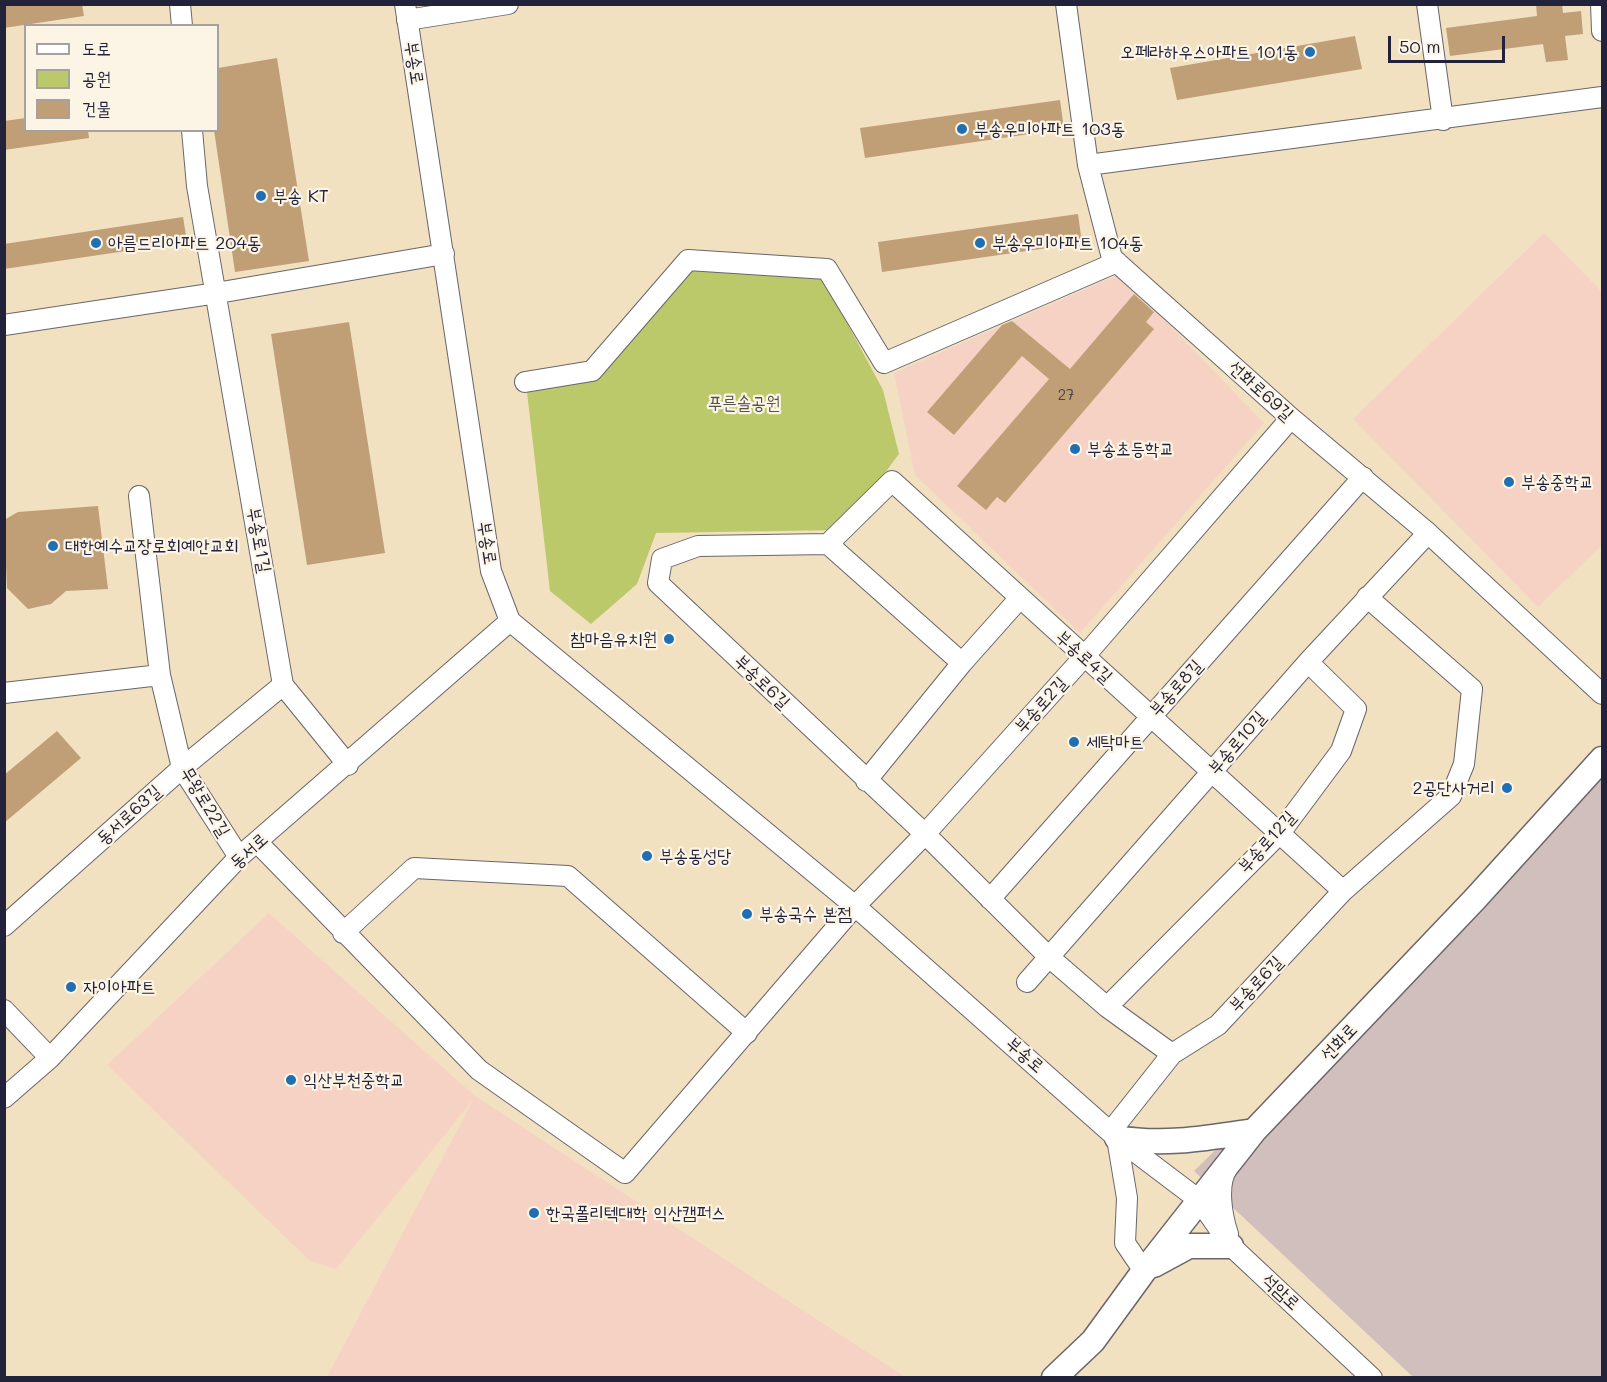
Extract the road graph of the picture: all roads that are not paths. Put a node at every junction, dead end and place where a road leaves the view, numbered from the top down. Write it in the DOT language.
graph roads {
  1 [pos="180,4"];
  2 [pos="508,4"];
  3 [pos="1066,4"];
  4 [pos="1427,4"];
  5 [pos="1601,4"];
  6 [pos="406,12"];
  7 [pos="182,24"];
  8 [pos="1602,31"];
  9 [pos="1602,80"];
  10 [pos="1602,97"];
  11 [pos="1443,120"];
  12 [pos="192,132"];
  13 [pos="1088,165"];
  14 [pos="444,254"];
  15 [pos="1117,262"];
  16 [pos="217,293"];
  17 [pos="4,325"];
  18 [pos="525,382"];
  19 [pos="1291,418"];
  20 [pos="1363,477"];
  21 [pos="139,496"];
  22 [pos="1428,533"];
  23 [pos="828,544"];
  24 [pos="1367,597"];
  25 [pos="1019,599"];
  26 [pos="510,621"];
  27 [pos="1083,658"];
  28 [pos="1308,662"];
  29 [pos="962,663"];
  30 [pos="160,675"];
  31 [pos="283,685"];
  32 [pos="4,693"];
  33 [pos="1602,694"];
  34 [pos="1151,716"];
  35 [pos="1602,759"];
  36 [pos="348,765"];
  37 [pos="182,768"];
  38 [pos="1213,772"];
  39 [pos="866,781"];
  40 [pos="1280,832"];
  41 [pos="925,834"];
  42 [pos="257,842"];
  43 [pos="239,857"];
  44 [pos="1343,891"];
  45 [pos="990,899"];
  46 [pos="855,906"];
  47 [pos="4,926"];
  48 [pos="343,933"];
  49 [pos="1049,957"];
  50 [pos="1027,982"];
  51 [pos="1107,1007"];
  52 [pos="4,1010"];
  53 [pos="747,1033"];
  54 [pos="1172,1054"];
  55 [pos="50,1058"];
  56 [pos="4,1098"];
  57 [pos="1254,1131"];
  58 [pos="1114,1135"];
  59 [pos="1199,1200"];
  60 [pos="1231,1246"];
  61 [pos="1144,1271"];
  62 [pos="1094,1341"];
  63 [pos="1054,1377"];
  64 [pos="1079,1377"];
  65 [pos="1372,1377"];
  1 -- 7 [label="street"];
  2 -- 6 [label="street, 부송로"];
  3 -- 13 [label="street, 선화로69길"];
  4 -- 11 [label="street"];
  5 -- 8 [label="street"];
  6 -- 14 [label="street, 부송로"];
  9 -- 10 [label="street"];
  10 -- 11 [label="street"];
  11 -- 13 [label="street"];
  12 -- 16 [label="street, 부송로1길"];
  13 -- 15 [label="street, 선화로69길"];
  14 -- 16 [label="street"];
  14 -- 26 [label="street, 부송로"];
  15 -- 18 [label="street"];
  15 -- 19 [label="street, 선화로69길"];
  16 -- 17 [label="street"];
  16 -- 31 [label="street, 부송로1길"];
  19 -- 20 [label="street, 선화로69길"];
  19 -- 27 [label="street, 부송로2길"];
  20 -- 22 [label="street, 선화로69길"];
  20 -- 34 [label="street, 부송로8길"];
  21 -- 30 [label="street, 무왕로22길"];
  22 -- 24 [label="street, 부송로10길"];
  22 -- 33 [label="street, 선화로69길"];
  23 -- 25 [label="street, 부송로4길"];
  23 -- 29 [label="street"];
  23 -- 39 [label="street, 부송로6길"];
  24 -- 28 [label="street, 부송로10길"];
  24 -- 44 [label="street, 부송로6길"];
  25 -- 27 [label="street, 부송로4길"];
  25 -- 29 [label="street"];
  26 -- 36 [label="street, 동서로"];
  26 -- 46 [label="street, 부송로"];
  27 -- 34 [label="street, 부송로4길"];
  27 -- 41 [label="street, 부송로2길"];
  28 -- 38 [label="street, 부송로10길"];
  28 -- 40 [label="street, 부송로12길"];
  29 -- 39 [label="street"];
  30 -- 32 [label="street"];
  30 -- 37 [label="street, 무왕로22길"];
  31 -- 36 [label="street, 부송로1길"];
  31 -- 37 [label="street, 동서로63길"];
  34 -- 38 [label="street, 부송로4길"];
  34 -- 45 [label="street, 부송로8길"];
  35 -- 57 [label="main road, 선화로"];
  36 -- 42 [label="street, 동서로"];
  37 -- 43 [label="street, 무왕로22길"];
  37 -- 47 [label="street, 동서로63길"];
  38 -- 40 [label="street, 부송로4길"];
  38 -- 49 [label="street, 부송로10길"];
  39 -- 41 [label="street, 부송로6길"];
  40 -- 44 [label="street, 부송로4길"];
  40 -- 51 [label="street, 부송로12길"];
  41 -- 45 [label="street, 부송로6길"];
  41 -- 46 [label="street, 부송로2길"];
  42 -- 43 [label="street, 동서로"];
  42 -- 48 [label="street"];
  43 -- 55 [label="street, 동서로"];
  44 -- 54 [label="street, 부송로6길"];
  45 -- 49 [label="street, 부송로6길"];
  46 -- 53 [label="street"];
  46 -- 58 [label="street, 부송로"];
  48 -- 53 [label="street"];
  48 -- 53 [label="street"];
  49 -- 50 [label="street, 부송로10길"];
  49 -- 51 [label="street, 부송로6길"];
  51 -- 54 [label="street, 부송로6길"];
  52 -- 55 [label="street"];
  54 -- 58 [label="street"];
  55 -- 56 [label="street, 동서로"];
  57 -- 58 [label="main road"];
  57 -- 59 [label="main road, 선화로"];
  57 -- 60 [label="street"];
  58 -- 59 [label="street, 부송로"];
  58 -- 61 [label="street"];
  59 -- 60 [label="street, 석암로"];
  59 -- 61 [label="main road, 선화로"];
  60 -- 61 [label="main road"];
  60 -- 65 [label="street, 석암로"];
  61 -- 62 [label="main road, 선화로"];
  62 -- 63 [label="main road, 선화로"];
  62 -- 64 [label="main road, 선화로"];
}
